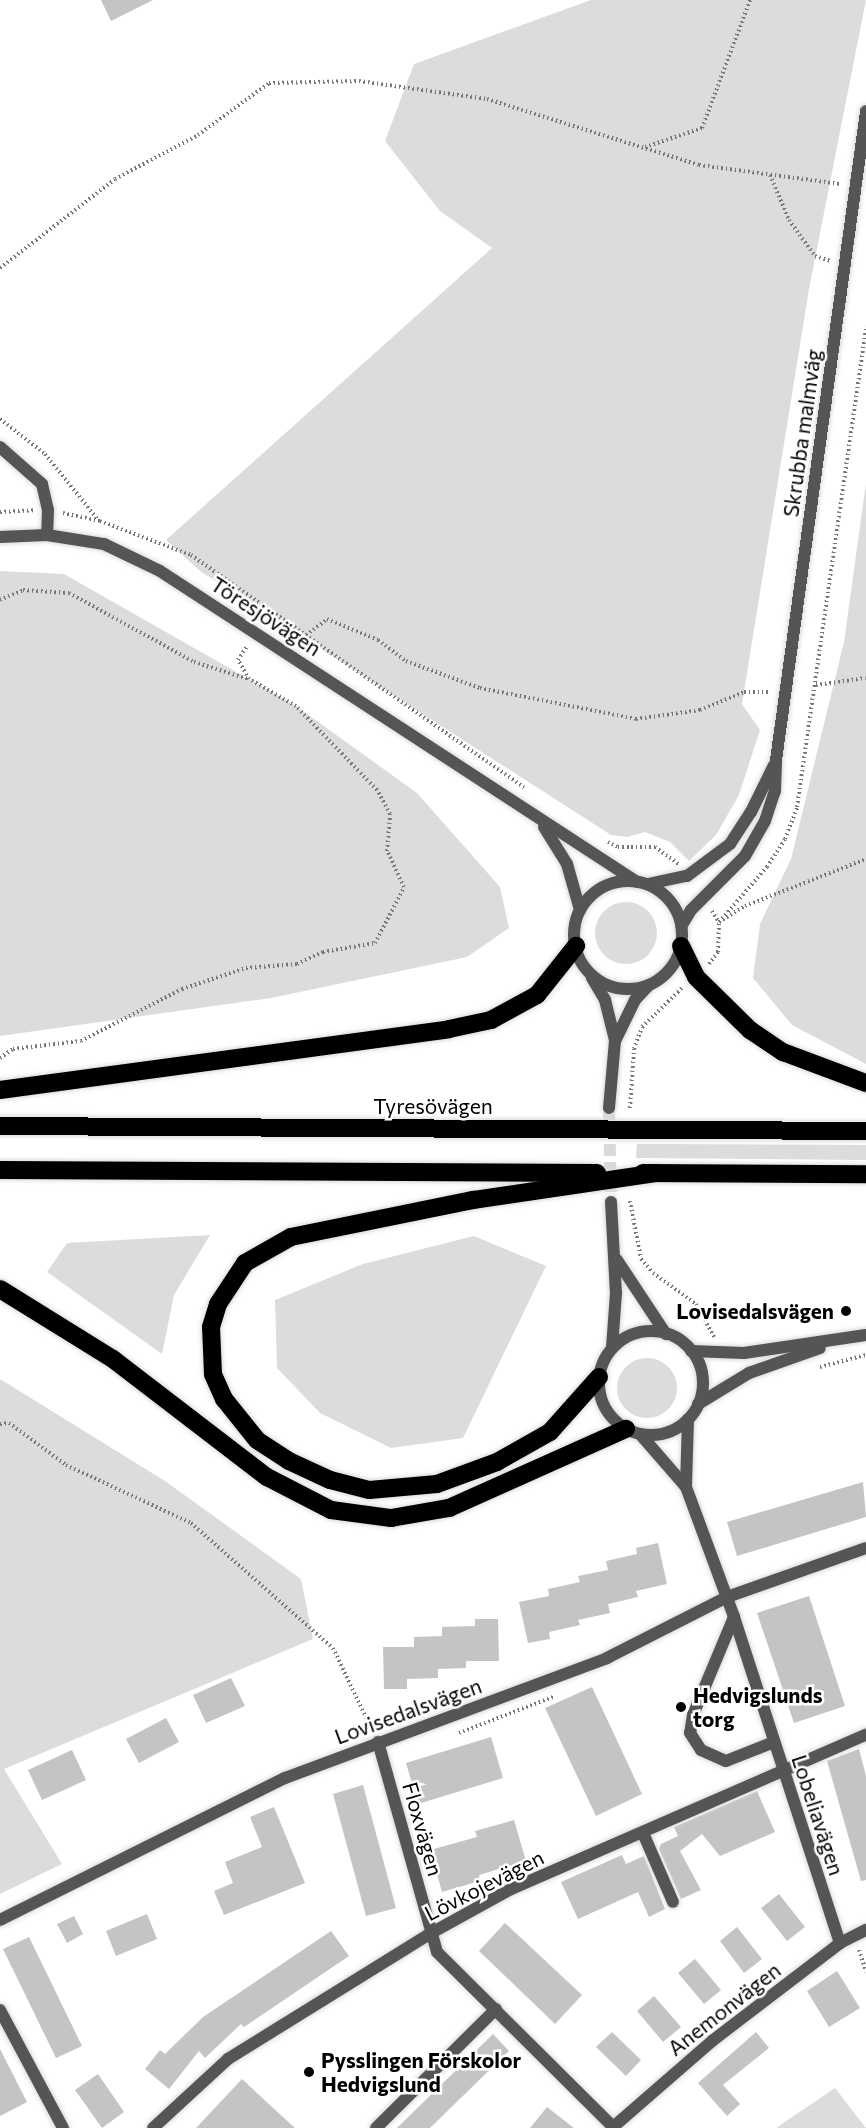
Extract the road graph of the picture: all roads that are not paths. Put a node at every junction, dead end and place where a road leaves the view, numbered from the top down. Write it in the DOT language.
graph roads {
  1 [pos="866,111"];
  2 [pos="0,447"];
  3 [pos="47,535"];
  4 [pos="0,537"];
  5 [pos="776,760"];
  6 [pos="540,822"];
  7 [pos="642,883"];
  8 [pos="580,910"];
  9 [pos="682,925"];
  10 [pos="576,946"];
  11 [pos="681,946"];
  12 [pos="591,977"];
  13 [pos="650,984"];
  14 [pos="615,1041"];
  15 [pos="866,1083"];
  16 [pos="0,1090"];
  17 [pos="609,1108"];
  18 [pos="0,1126"];
  19 [pos="866,1131"];
  20 [pos="0,1170"];
  21 [pos="655,1173"];
  22 [pos="866,1174"];
  23 [pos="611,1202"];
  24 [pos="616,1257"];
  25 [pos="0,1289"];
  26 [pos="666,1334"];
  27 [pos="866,1335"];
  28 [pos="849,1338"];
  29 [pos="612,1347"];
  30 [pos="691,1350"];
  31 [pos="599,1377"];
  32 [pos="698,1404"];
  33 [pos="688,1419"];
  34 [pos="633,1432"];
  35 [pos="687,1487"];
  36 [pos="866,1548"];
  37 [pos="727,1597"];
  38 [pos="734,1617"];
  39 [pos="866,1735"];
  40 [pos="378,1742"];
  41 [pos="774,1742"];
  42 [pos="783,1768"];
  43 [pos="643,1833"];
  44 [pos="673,1902"];
  45 [pos="0,1920"];
  46 [pos="431,1933"];
  47 [pos="860,1933"];
  48 [pos="840,1943"];
  49 [pos="496,2008"];
  50 [pos="0,2010"];
  51 [pos="612,2127"];
  52 [pos="63,2128"];
  53 [pos="153,2128"];
  54 [pos="376,2128"];
  1 -- 5 [label="street, Skrubba malmväg"];
  2 -- 3 [label="street"];
  3 -- 4 [label="street, Töresjövägen"];
  3 -- 6 [label="street, Töresjövägen"];
  5 -- 7 [label="street, Skrubba malmväg"];
  5 -- 9 [label="street, Skrubba malmväg"];
  6 -- 7 [label="street, Töresjövägen"];
  6 -- 8 [label="street, Töresjövägen"];
  7 -- 8 [label="street"];
  7 -- 9 [label="street"];
  8 -- 10 [label="street"];
  9 -- 11 [label="street"];
  10 -- 12 [label="street"];
  10 -- 16 [label="highway"];
  11 -- 13 [label="street"];
  11 -- 15 [label="highway"];
  12 -- 13 [label="street"];
  12 -- 14 [label="street"];
  13 -- 14 [label="street"];
  14 -- 17 [label="street"];
  18 -- 19 [label="highway, Tyresövägen"];
  20 -- 21 [label="highway"];
  21 -- 22 [label="highway"];
  21 -- 31 [label="highway"];
  23 -- 24 [label="street"];
  24 -- 26 [label="street"];
  24 -- 29 [label="street"];
  25 -- 34 [label="highway"];
  26 -- 29 [label="street"];
  26 -- 30 [label="street"];
  27 -- 28 [label="street"];
  28 -- 30 [label="street"];
  28 -- 32 [label="street"];
  29 -- 31 [label="street"];
  30 -- 32 [label="street"];
  31 -- 34 [label="street"];
  32 -- 33 [label="street"];
  33 -- 34 [label="street"];
  33 -- 35 [label="street"];
  34 -- 35 [label="street"];
  35 -- 37 [label="street"];
  36 -- 37 [label="street, Lovisedalsvägen"];
  37 -- 38 [label="street, Lobeliavägen"];
  37 -- 40 [label="street, Lovisedalsvägen"];
  38 -- 41 [label="street, Lobeliavägen"];
  38 -- 41 [label="street"];
  39 -- 42 [label="street, Lövkojevägen"];
  40 -- 45 [label="street, Lovisedalsvägen"];
  40 -- 46 [label="street, Floxvägen"];
  41 -- 42 [label="street, Lobeliavägen"];
  42 -- 43 [label="street, Lövkojevägen"];
  42 -- 48 [label="street, Lobeliavägen"];
  43 -- 44 [label="street"];
  43 -- 46 [label="street, Lövkojevägen"];
  46 -- 49 [label="street, Floxvägen"];
  46 -- 53 [label="street, Lövkojevägen"];
  47 -- 48 [label="street, Anemonvägen"];
  48 -- 51 [label="street, Anemonvägen"];
  49 -- 51 [label="street, Floxvägen"];
  49 -- 54 [label="street"];
  50 -- 52 [label="street"];
}
